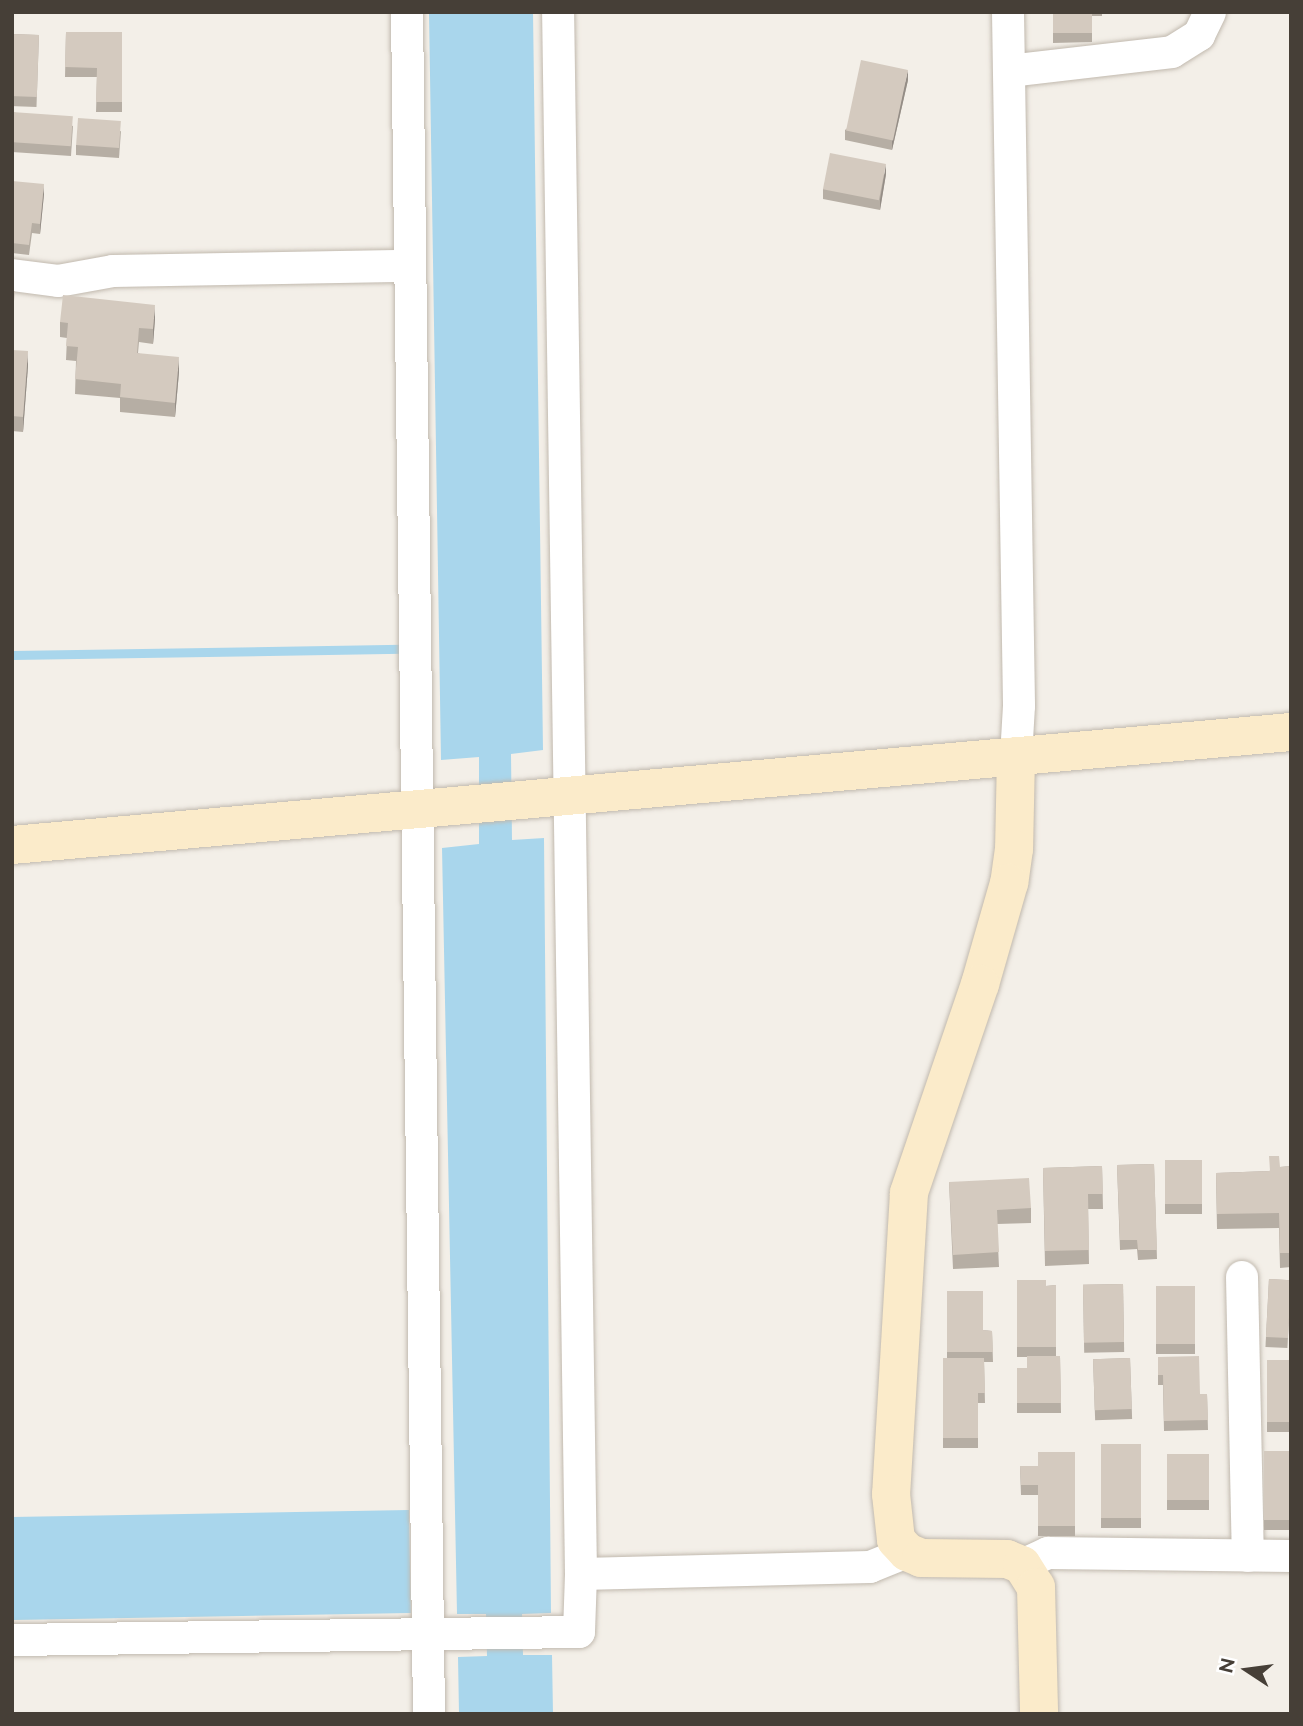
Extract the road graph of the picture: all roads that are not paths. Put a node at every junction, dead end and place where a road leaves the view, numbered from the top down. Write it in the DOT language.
graph roads {
  1 [pos="407,12"];
  2 [pos="558,12"];
  3 [pos="1008,12"];
  4 [pos="1210,12"];
  5 [pos="1009,71"];
  6 [pos="410,266"];
  7 [pos="12,275"];
  8 [pos="1291,733"];
  9 [pos="1016,756"];
  10 [pos="568,796"];
  11 [pos="416,810"];
  12 [pos="12,845"];
  13 [pos="1242,1277"];
  14 [pos="907,1552"];
  15 [pos="1248,1556"];
  16 [pos="1291,1556"];
  17 [pos="1023,1565"];
  18 [pos="581,1574"];
  19 [pos="428,1634"];
  20 [pos="12,1640"];
  21 [pos="429,1714"];
  22 [pos="1039,1714"];
  1 -- 6 [label="street"];
  2 -- 10 [label="street"];
  3 -- 5 [label="street"];
  4 -- 5 [label="street"];
  5 -- 9 [label="street"];
  6 -- 7 [label="street"];
  6 -- 11 [label="street"];
  8 -- 9 [label="street"];
  9 -- 10 [label="street"];
  9 -- 14 [label="street"];
  10 -- 11 [label="street"];
  10 -- 18 [label="street"];
  11 -- 12 [label="street"];
  11 -- 19 [label="street"];
  13 -- 15 [label="street"];
  14 -- 17 [label="street"];
  14 -- 18 [label="street"];
  15 -- 16 [label="street"];
  15 -- 17 [label="street"];
  17 -- 22 [label="street"];
  18 -- 19 [label="street"];
  19 -- 20 [label="street"];
  19 -- 21 [label="street"];
}
